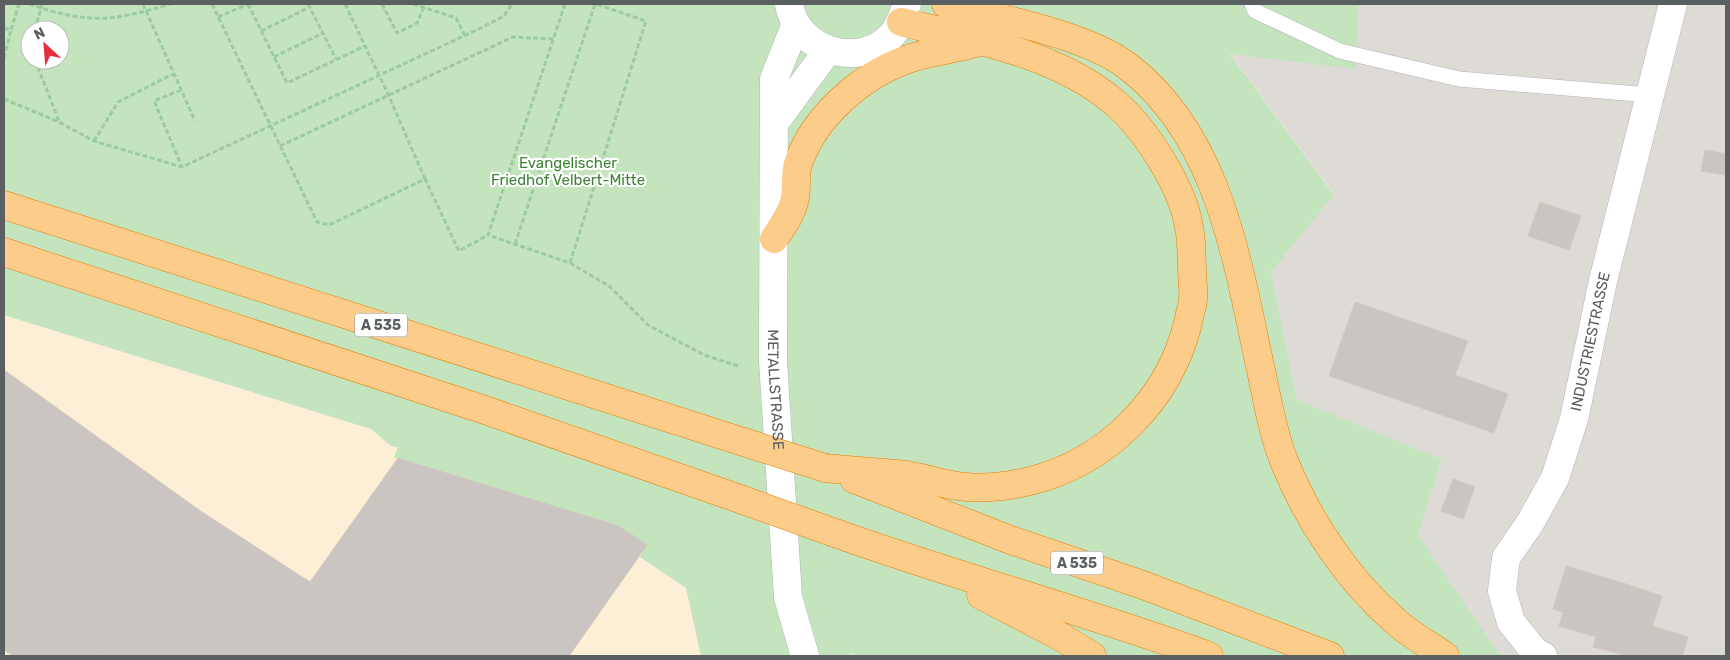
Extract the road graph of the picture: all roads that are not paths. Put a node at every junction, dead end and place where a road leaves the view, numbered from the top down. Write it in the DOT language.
graph roads {
  1 [pos="946,4"];
  2 [pos="1252,4"];
  3 [pos="1673,4"];
  4 [pos="1002,12"];
  5 [pos="904,13"];
  6 [pos="793,14"];
  7 [pos="982,41"];
  8 [pos="828,50"];
  9 [pos="1650,96"];
  10 [pos="776,121"];
  11 [pos="4,205"];
  12 [pos="774,239"];
  13 [pos="4,252"];
  14 [pos="824,468"];
  15 [pos="917,562"];
  16 [pos="805,656"];
  17 [pos="1092,656"];
  18 [pos="1209,656"];
  19 [pos="1330,656"];
  20 [pos="1445,656"];
  21 [pos="1543,656"];
  1 -- 4 [label="highway"];
  2 -- 9 [label="lane"];
  3 -- 9 [label="main road, INDUSTRIESTRASSE"];
  4 -- 20 [label="highway"];
  5 -- 7 [label="highway"];
  5 -- 8 [label="main road"];
  6 -- 8 [label="main road"];
  6 -- 10 [label="main road, METALLSTRASSE"];
  7 -- 12 [label="highway"];
  7 -- 14 [label="highway"];
  8 -- 10 [label="main road"];
  9 -- 21 [label="main road, INDUSTRIESTRASSE"];
  10 -- 12 [label="main road, METALLSTRASSE"];
  11 -- 14 [label="highway, A 535, bridge"];
  12 -- 16 [label="main road, METALLSTRASSE"];
  13 -- 15 [label="highway, bridge"];
  14 -- 19 [label="highway, A 535"];
  15 -- 17 [label="highway"];
  15 -- 18 [label="highway"];
}
